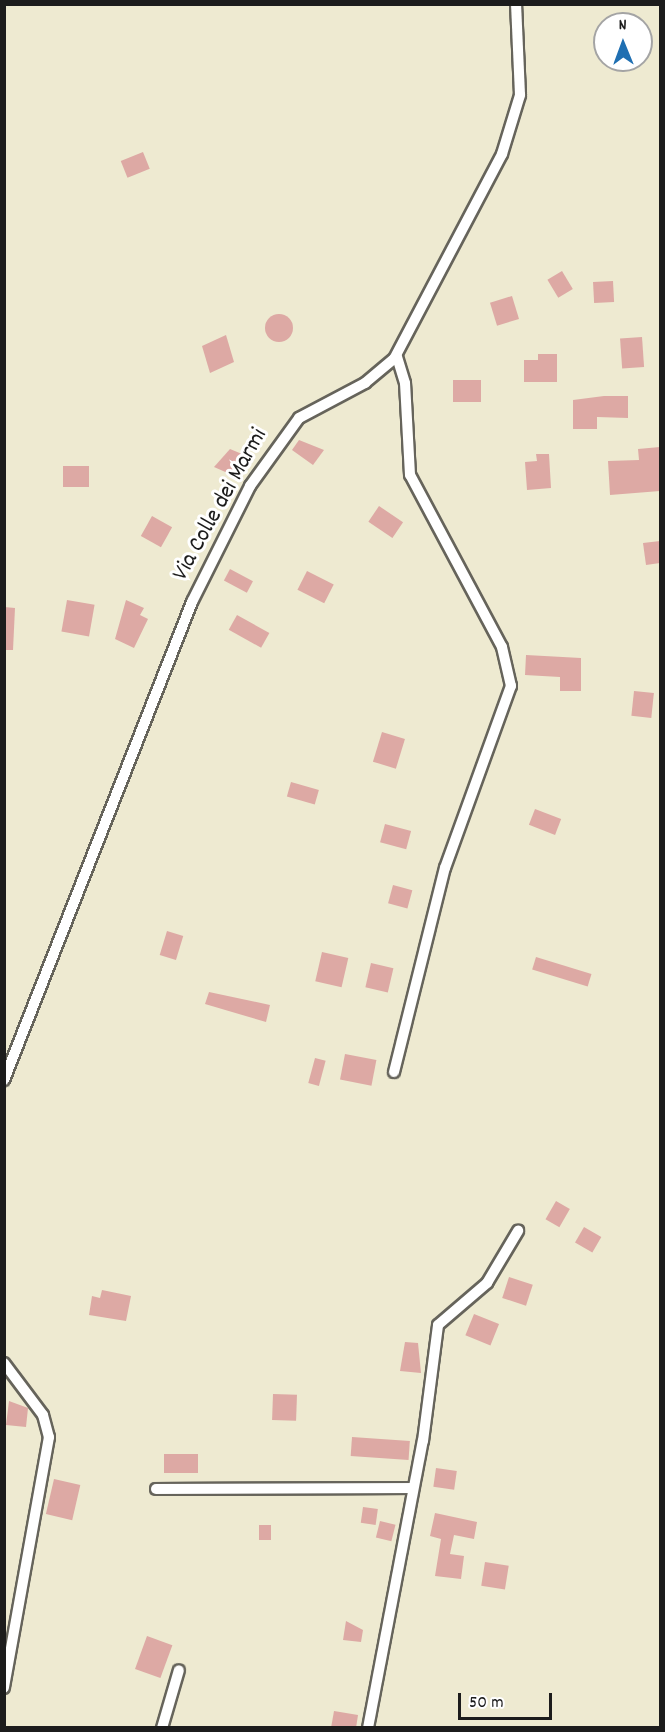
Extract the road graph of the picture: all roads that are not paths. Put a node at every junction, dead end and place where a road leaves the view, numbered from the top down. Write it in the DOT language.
graph roads {
  1 [pos="516,4"];
  2 [pos="397,356"];
  3 [pos="394,1072"];
  4 [pos="4,1080"];
  5 [pos="518,1231"];
  6 [pos="4,1363"];
  7 [pos="414,1488"];
  8 [pos="156,1489"];
  9 [pos="179,1670"];
  10 [pos="4,1688"];
  11 [pos="162,1728"];
  12 [pos="368,1728"];
  1 -- 2 [label="street, Via Colle dei Marmi"];
  2 -- 3 [label="street"];
  2 -- 4 [label="street, Via Colle dei Marmi"];
  5 -- 7 [label="street"];
  6 -- 10 [label="street"];
  7 -- 8 [label="street"];
  7 -- 12 [label="street"];
  9 -- 11 [label="street"];
}
